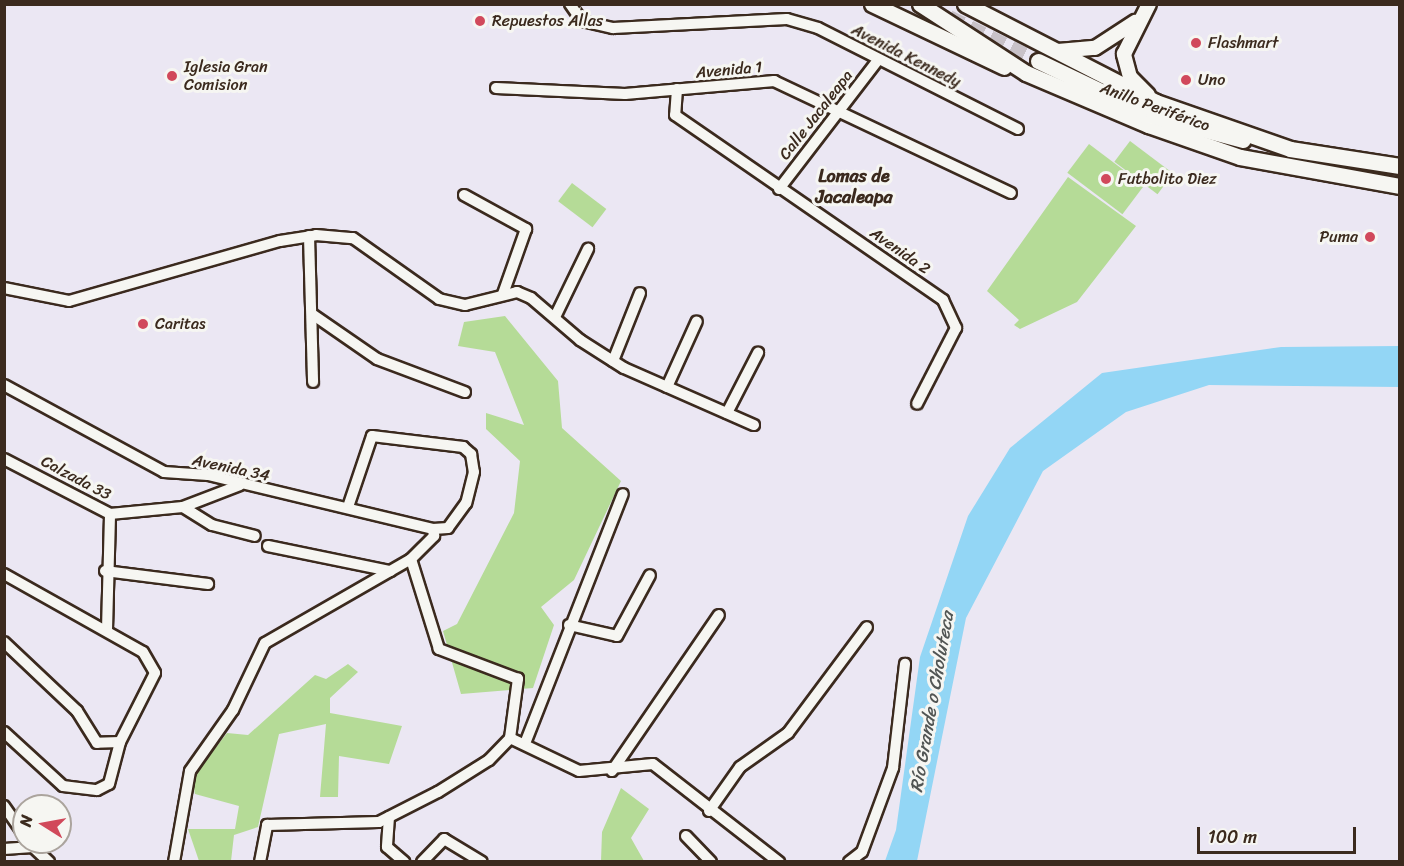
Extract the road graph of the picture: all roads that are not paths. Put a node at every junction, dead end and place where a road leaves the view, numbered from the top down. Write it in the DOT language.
graph roads {
  1 [pos="872,4"];
  2 [pos="920,4"];
  3 [pos="966,4"];
  4 [pos="571,5"];
  5 [pos="1145,11"];
  6 [pos="1042,55"];
  7 [pos="878,60"];
  8 [pos="1026,73"];
  9 [pos="496,88"];
  10 [pos="677,89"];
  11 [pos="1156,102"];
  12 [pos="839,109"];
  13 [pos="1018,129"];
  14 [pos="1290,149"];
  15 [pos="1398,165"];
  16 [pos="1400,186"];
  17 [pos="779,189"];
  18 [pos="1011,193"];
  19 [pos="464,195"];
  20 [pos="309,236"];
  21 [pos="588,249"];
  22 [pos="4,288"];
  23 [pos="640,293"];
  24 [pos="503,294"];
  25 [pos="312,314"];
  26 [pos="555,317"];
  27 [pos="697,321"];
  28 [pos="758,353"];
  29 [pos="613,361"];
  30 [pos="313,382"];
  31 [pos="4,385"];
  32 [pos="667,387"];
  33 [pos="465,392"];
  34 [pos="917,404"];
  35 [pos="727,413"];
  36 [pos="754,425"];
  37 [pos="4,459"];
  38 [pos="240,485"];
  39 [pos="623,494"];
  40 [pos="183,507"];
  41 [pos="348,507"];
  42 [pos="110,514"];
  43 [pos="433,529"];
  44 [pos="255,536"];
  45 [pos="268,546"];
  46 [pos="411,559"];
  47 [pos="105,571"];
  48 [pos="390,572"];
  49 [pos="4,574"];
  50 [pos="650,575"];
  51 [pos="208,584"];
  52 [pos="719,615"];
  53 [pos="569,625"];
  54 [pos="867,627"];
  55 [pos="107,630"];
  56 [pos="4,642"];
  57 [pos="905,664"];
  58 [pos="4,732"];
  59 [pos="510,738"];
  60 [pos="526,741"];
  61 [pos="120,742"];
  62 [pos="612,771"];
  63 [pos="709,811"];
  64 [pos="389,817"];
  65 [pos="686,836"];
  66 [pos="174,861"];
  67 [pos="260,861"];
  68 [pos="404,861"];
  69 [pos="422,861"];
  70 [pos="482,861"];
  71 [pos="710,861"];
  72 [pos="779,861"];
  73 [pos="849,861"];
  1 -- 8 [label="highway"];
  2 -- 8 [label="highway, Anillo Periférico"];
  3 -- 6 [label="highway, Anillo Periférico"];
  4 -- 7 [label="street, Avenida Kennedy"];
  5 -- 6 [label="main road"];
  5 -- 11 [label="main road"];
  6 -- 11 [label="highway, Anillo Periférico"];
  6 -- 14 [label="highway"];
  7 -- 12 [label="street, Calle Jacaleapa"];
  7 -- 13 [label="street, Avenida Kennedy"];
  8 -- 16 [label="highway, Anillo Periférico"];
  9 -- 10 [label="street, Avenida 1"];
  10 -- 12 [label="street, Avenida 1"];
  10 -- 17 [label="street, Avenida 2"];
  11 -- 14 [label="highway, Anillo Periférico"];
  12 -- 17 [label="street, Calle Jacaleapa"];
  12 -- 18 [label="street, Avenida 1"];
  14 -- 15 [label="highway, Anillo Periférico"];
  17 -- 34 [label="street, Avenida 2"];
  19 -- 24 [label="street"];
  20 -- 22 [label="street"];
  20 -- 24 [label="street"];
  20 -- 25 [label="street"];
  21 -- 26 [label="street"];
  23 -- 29 [label="street"];
  24 -- 26 [label="street"];
  25 -- 30 [label="street"];
  25 -- 33 [label="street"];
  26 -- 29 [label="street"];
  27 -- 32 [label="street"];
  28 -- 35 [label="street"];
  29 -- 32 [label="street"];
  31 -- 38 [label="street, Avenida 34"];
  32 -- 35 [label="street"];
  35 -- 36 [label="street"];
  37 -- 42 [label="street, Calzada 33"];
  38 -- 40 [label="street, Calzada 33"];
  38 -- 41 [label="street, Avenida 34"];
  39 -- 53 [label="street"];
  40 -- 42 [label="street, Calzada 33"];
  40 -- 44 [label="street"];
  41 -- 43 [label="street, Avenida 34"];
  41 -- 43 [label="street"];
  42 -- 47 [label="street"];
  43 -- 46 [label="street"];
  45 -- 48 [label="street"];
  46 -- 48 [label="street"];
  46 -- 59 [label="street"];
  47 -- 51 [label="street"];
  47 -- 55 [label="street"];
  48 -- 66 [label="street"];
  49 -- 55 [label="street"];
  50 -- 53 [label="street"];
  52 -- 62 [label="street"];
  53 -- 60 [label="street"];
  54 -- 63 [label="street"];
  55 -- 61 [label="street"];
  56 -- 61 [label="street"];
  57 -- 73 [label="street"];
  58 -- 61 [label="street"];
  59 -- 60 [label="street"];
  59 -- 64 [label="street"];
  60 -- 62 [label="street"];
  62 -- 63 [label="street"];
  63 -- 72 [label="street"];
  64 -- 67 [label="street"];
  64 -- 68 [label="street"];
  65 -- 71 [label="street"];
  69 -- 70 [label="street"];
}
